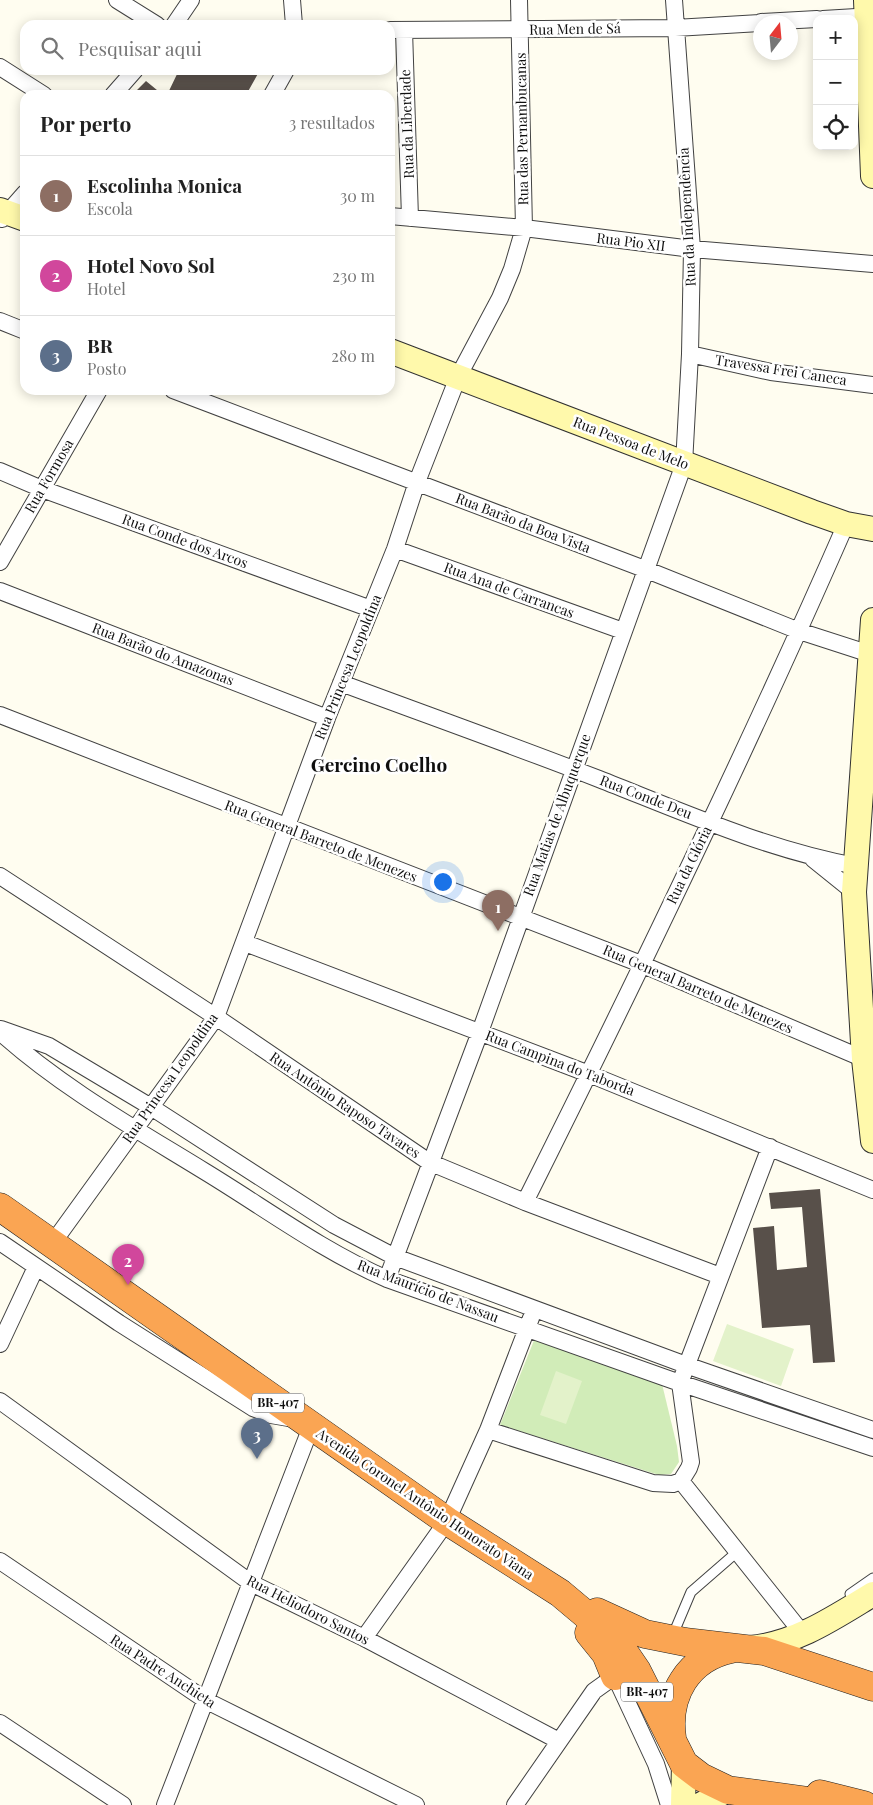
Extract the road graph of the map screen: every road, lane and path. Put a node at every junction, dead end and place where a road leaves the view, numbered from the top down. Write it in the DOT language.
graph roads {
  1 [pos="117,0"];
  2 [pos="190,0"];
  3 [pos="292,0"];
  4 [pos="519,0"];
  5 [pos="674,0"];
  6 [pos="868,11"];
  7 [pos="846,15"];
  8 [pos="813,19"];
  9 [pos="150,20"];
  10 [pos="177,20"];
  11 [pos="294,20"];
  12 [pos="798,20"];
  13 [pos="753,23"];
  14 [pos="675,28"];
  15 [pos="397,30"];
  16 [pos="520,30"];
  17 [pos="0,67"];
  18 [pos="131,75"];
  19 [pos="283,75"];
  20 [pos="36,90"];
  21 [pos="117,90"];
  22 [pos="275,90"];
  23 [pos="873,176"];
  24 [pos="20,200"];
  25 [pos="8,216"];
  26 [pos="395,216"];
  27 [pos="410,218"];
  28 [pos="524,228"];
  29 [pos="692,249"];
  30 [pos="873,264"];
  31 [pos="0,321"];
  32 [pos="20,329"];
  33 [pos="395,354"];
  34 [pos="690,354"];
  35 [pos="458,377"];
  36 [pos="873,384"];
  37 [pos="96,395"];
  38 [pos="186,395"];
  39 [pos="684,464"];
  40 [pos="0,471"];
  41 [pos="417,482"];
  42 [pos="42,489"];
  43 [pos="846,524"];
  44 [pos="873,529"];
  45 [pos="394,549"];
  46 [pos="0,562"];
  47 [pos="647,570"];
  48 [pos="0,590"];
  49 [pos="371,609"];
  50 [pos="873,620"];
  51 [pos="623,631"];
  52 [pos="799,631"];
  53 [pos="871,654"];
  54 [pos="341,683"];
  55 [pos="0,715"];
  56 [pos="327,718"];
  57 [pos="573,769"];
  58 [pos="710,822"];
  59 [pos="286,828"];
  60 [pos="811,858"];
  61 [pos="865,871"];
  62 [pos="0,876"];
  63 [pos="864,896"];
  64 [pos="521,917"];
  65 [pos="245,943"];
  66 [pos="641,964"];
  67 [pos="216,1017"];
  68 [pos="0,1030"];
  69 [pos="480,1032"];
  70 [pos="864,1059"];
  71 [pos="589,1074"];
  72 [pos="151,1107"];
  73 [pos="135,1129"];
  74 [pos="873,1141"];
  75 [pos="770,1146"];
  76 [pos="429,1162"];
  77 [pos="873,1190"];
  78 [pos="525,1202"];
  79 [pos="3,1212"];
  80 [pos="0,1242"];
  81 [pos="52,1244"];
  82 [pos="395,1257"];
  83 [pos="36,1266"];
  84 [pos="720,1276"];
  85 [pos="387,1279"];
  86 [pos="143,1309"];
  87 [pos="534,1309"];
  88 [pos="119,1323"];
  89 [pos="527,1328"];
  90 [pos="0,1344"];
  91 [pos="686,1365"];
  92 [pos="680,1383"];
  93 [pos="0,1401"];
  94 [pos="307,1423"];
  95 [pos="488,1430"];
  96 [pos="873,1430"];
  97 [pos="873,1448"];
  98 [pos="681,1481"];
  99 [pos="447,1521"];
  100 [pos="737,1552"];
  101 [pos="0,1561"];
  102 [pos="533,1578"];
  103 [pos="873,1578"];
  104 [pos="251,1583"];
  105 [pos="560,1594"];
  106 [pos="873,1594"];
  107 [pos="840,1601"];
  108 [pos="801,1628"];
  109 [pos="364,1638"];
  110 [pos="671,1640"];
  111 [pos="750,1650"];
  112 [pos="615,1676"];
  113 [pos="873,1687"];
  114 [pos="207,1701"];
  115 [pos="0,1723"];
  116 [pos="559,1741"];
  117 [pos="678,1752"];
  118 [pos="728,1790"];
  119 [pos="123,1805"];
  120 [pos="165,1805"];
  121 [pos="416,1805"];
  122 [pos="515,1805"];
  123 [pos="669,1805"];
  124 [pos="682,1805"];
  125 [pos="700,1805"];
  126 [pos="838,1805"];
  127 [pos="864,1805"];
  1 -- 9 [label="street"];
  2 -- 10 [label="street"];
  3 -- 11 [label="street"];
  4 -- 16 [label="street, Rua das Pernambucanas"];
  5 -- 14 [label="street, Rua da Independência"];
  6 -- 7 [label="street"];
  6 -- 23 [label="main road"];
  8 -- 12 [label="street, Rua Men de Sá"];
  13 -- 14 [label="street, Rua Men de Sá"];
  14 -- 16 [label="street, Rua Men de Sá"];
  14 -- 29 [label="street, Rua da Independência"];
  15 -- 16 [label="street, Rua Men de Sá"];
  15 -- 27 [label="street, Rua da Liberdade"];
  16 -- 28 [label="street, Rua das Pernambucanas"];
  17 -- 20 [label="street"];
  18 -- 21 [label="street"];
  19 -- 22 [label="street"];
  24 -- 25 [label="street"];
  26 -- 27 [label="street, Rua Pio XII"];
  27 -- 28 [label="street, Rua Pio XII"];
  28 -- 29 [label="street, Rua Pio XII"];
  28 -- 35 [label="street, Rua Princesa Leopoldina"];
  29 -- 30 [label="street, Rua Pio XII"];
  29 -- 34 [label="street, Rua da Independência"];
  31 -- 32 [label="street"];
  33 -- 35 [label="main road, Rua Pessoa de Melo"];
  34 -- 36 [label="street, Travessa Frei Caneca"];
  34 -- 39 [label="street, Rua da Independência"];
  35 -- 39 [label="main road, Rua Pessoa de Melo"];
  35 -- 41 [label="street, Rua Princesa Leopoldina"];
  37 -- 42 [label="street, Rua Formosa"];
  38 -- 41 [label="street, Rua Barão da Boa Vista"];
  39 -- 43 [label="main road, Rua Pessoa de Melo"];
  39 -- 47 [label="street, Rua Matias de Albuquerque"];
  40 -- 42 [label="street, Rua Conde dos Arcos"];
  41 -- 45 [label="street, Rua Princesa Leopoldina"];
  41 -- 47 [label="street, Rua Barão da Boa Vista"];
  42 -- 46 [label="street, Rua Formosa"];
  42 -- 49 [label="street, Rua Conde dos Arcos"];
  43 -- 44 [label="main road, Rua Pessoa de Melo"];
  43 -- 52 [label="street, Rua da Glória"];
  45 -- 49 [label="street, Rua Princesa Leopoldina"];
  45 -- 51 [label="street, Rua Ana de Carrancas"];
  47 -- 51 [label="street, Rua Matias de Albuquerque"];
  47 -- 52 [label="street, Rua Barão da Boa Vista"];
  48 -- 56 [label="street, Rua Barão do Amazonas"];
  49 -- 54 [label="street, Rua Princesa Leopoldina"];
  50 -- 53 [label="main road"];
  51 -- 57 [label="street, Rua Matias de Albuquerque"];
  52 -- 53 [label="street, Rua Barão da Boa Vista"];
  52 -- 58 [label="street, Rua da Glória"];
  53 -- 61 [label="main road"];
  54 -- 56 [label="street, Rua Princesa Leopoldina"];
  54 -- 57 [label="street, Rua Conde Deu"];
  55 -- 59 [label="street, Rua General Barreto de Menezes"];
  56 -- 59 [label="street, Rua Princesa Leopoldina"];
  57 -- 58 [label="street, Rua Conde Deu"];
  57 -- 64 [label="street, Rua Matias de Albuquerque"];
  58 -- 60 [label="street, Rua Conde Deu"];
  58 -- 66 [label="street, Rua da Glória"];
  59 -- 64 [label="street, Rua General Barreto de Menezes"];
  59 -- 65 [label="street, Rua Princesa Leopoldina"];
  60 -- 61 [label="street, Rua Conde Deu"];
  60 -- 63 [label="street, Rua Conde Deu"];
  61 -- 63 [label="main road"];
  62 -- 67 [label="street, Rua Antônio Raposo Tavares"];
  63 -- 70 [label="main road"];
  64 -- 66 [label="street, Rua General Barreto de Menezes"];
  64 -- 69 [label="street, Rua Matias de Albuquerque"];
  65 -- 67 [label="street, Rua Princesa Leopoldina"];
  65 -- 69 [label="street, Rua Campina do Taborda"];
  66 -- 70 [label="street, Rua General Barreto de Menezes"];
  66 -- 71 [label="street, Rua da Glória"];
  67 -- 72 [label="street, Rua Princesa Leopoldina"];
  67 -- 76 [label="street, Rua Antônio Raposo Tavares"];
  68 -- 72 [label="street, Rua Maurício de Nassau"];
  68 -- 73 [label="street, Rua Maurício de Nassau"];
  69 -- 71 [label="street, Rua Campina do Taborda"];
  69 -- 76 [label="street, Rua Matias de Albuquerque"];
  70 -- 74 [label="main road"];
  71 -- 75 [label="street, Rua Campina do Taborda"];
  71 -- 78 [label="street, Rua da Glória"];
  72 -- 73 [label="street, Rua Princesa Leopoldina"];
  72 -- 82 [label="street, Rua Maurício de Nassau"];
  73 -- 81 [label="street, Rua Princesa Leopoldina"];
  73 -- 85 [label="street, Rua Maurício de Nassau"];
  75 -- 77 [label="street, Rua Campina do Taborda"];
  75 -- 84 [label="street"];
  76 -- 78 [label="street, Rua Antônio Raposo Tavares"];
  76 -- 82 [label="street, Rua Matias de Albuquerque"];
  78 -- 84 [label="street, Rua Antônio Raposo Tavares"];
  79 -- 81 [label="highway, Avenida Coronel Antônio Honorato Viana / BR-407"];
  80 -- 83 [label="street"];
  81 -- 86 [label="highway, Avenida Coronel Antônio Honorato Viana / BR-407"];
  82 -- 85 [label="street, Rua Matias de Albuquerque"];
  82 -- 87 [label="street, Rua Maurício de Nassau"];
  83 -- 88 [label="street"];
  83 -- 90 [label="street"];
  84 -- 91 [label="street"];
  85 -- 89 [label="street, Rua Maurício de Nassau"];
  86 -- 88 [label="street"];
  86 -- 94 [label="highway, Avenida Coronel Antônio Honorato Viana / BR-407"];
  87 -- 89 [label="street"];
  87 -- 91 [label="street, Rua Maurício de Nassau"];
  88 -- 94 [label="street"];
  89 -- 92 [label="street, Rua Maurício de Nassau"];
  89 -- 95 [label="street"];
  91 -- 92 [label="street"];
  91 -- 96 [label="street, Rua Maurício de Nassau"];
  92 -- 97 [label="street, Rua Maurício de Nassau"];
  92 -- 98 [label="street"];
  93 -- 104 [label="street, Rua Heliodoro Santos"];
  94 -- 99 [label="highway, Avenida Coronel Antônio Honorato Viana / BR-407"];
  94 -- 104 [label="street"];
  95 -- 98 [label="street"];
  95 -- 99 [label="street"];
  98 -- 100 [label="street"];
  99 -- 102 [label="highway, Avenida Coronel Antônio Honorato Viana / BR-407"];
  99 -- 109 [label="street"];
  100 -- 108 [label="street"];
  100 -- 110 [label="lane"];
  101 -- 114 [label="street, Rua Padre Anchieta"];
  102 -- 105 [label="highway, Avenida Coronel Antônio Honorato Viana / BR-407"];
  102 -- 112 [label="highway"];
  103 -- 107 [label="lane"];
  104 -- 109 [label="street, Rua Heliodoro Santos"];
  104 -- 114 [label="street"];
  105 -- 110 [label="highway, BR-407"];
  105 -- 117 [label="highway, Avenida Coronel Antônio Honorato Viana / BR-407"];
  106 -- 108 [label="main road"];
  108 -- 111 [label="main road"];
  109 -- 116 [label="street, Rua Heliodoro Santos"];
  110 -- 111 [label="highway, BR-407"];
  111 -- 113 [label="highway, BR-407"];
  111 -- 117 [label="highway"];
  112 -- 116 [label="street"];
  112 -- 123 [label="street"];
  114 -- 120 [label="street"];
  114 -- 121 [label="street, Rua Padre Anchieta"];
  115 -- 119 [label="street"];
  116 -- 122 [label="street"];
  117 -- 118 [label="highway, Avenida Coronel Antônio Honorato Viana / BR-407"];
  117 -- 124 [label="main road"];
  118 -- 125 [label="main road"];
  118 -- 126 [label="highway, Avenida Coronel Antônio Honorato Viana / BR-407"];
  118 -- 127 [label="highway, Avenida Coronel Antônio Honorato Viana / BR-407"];
}
